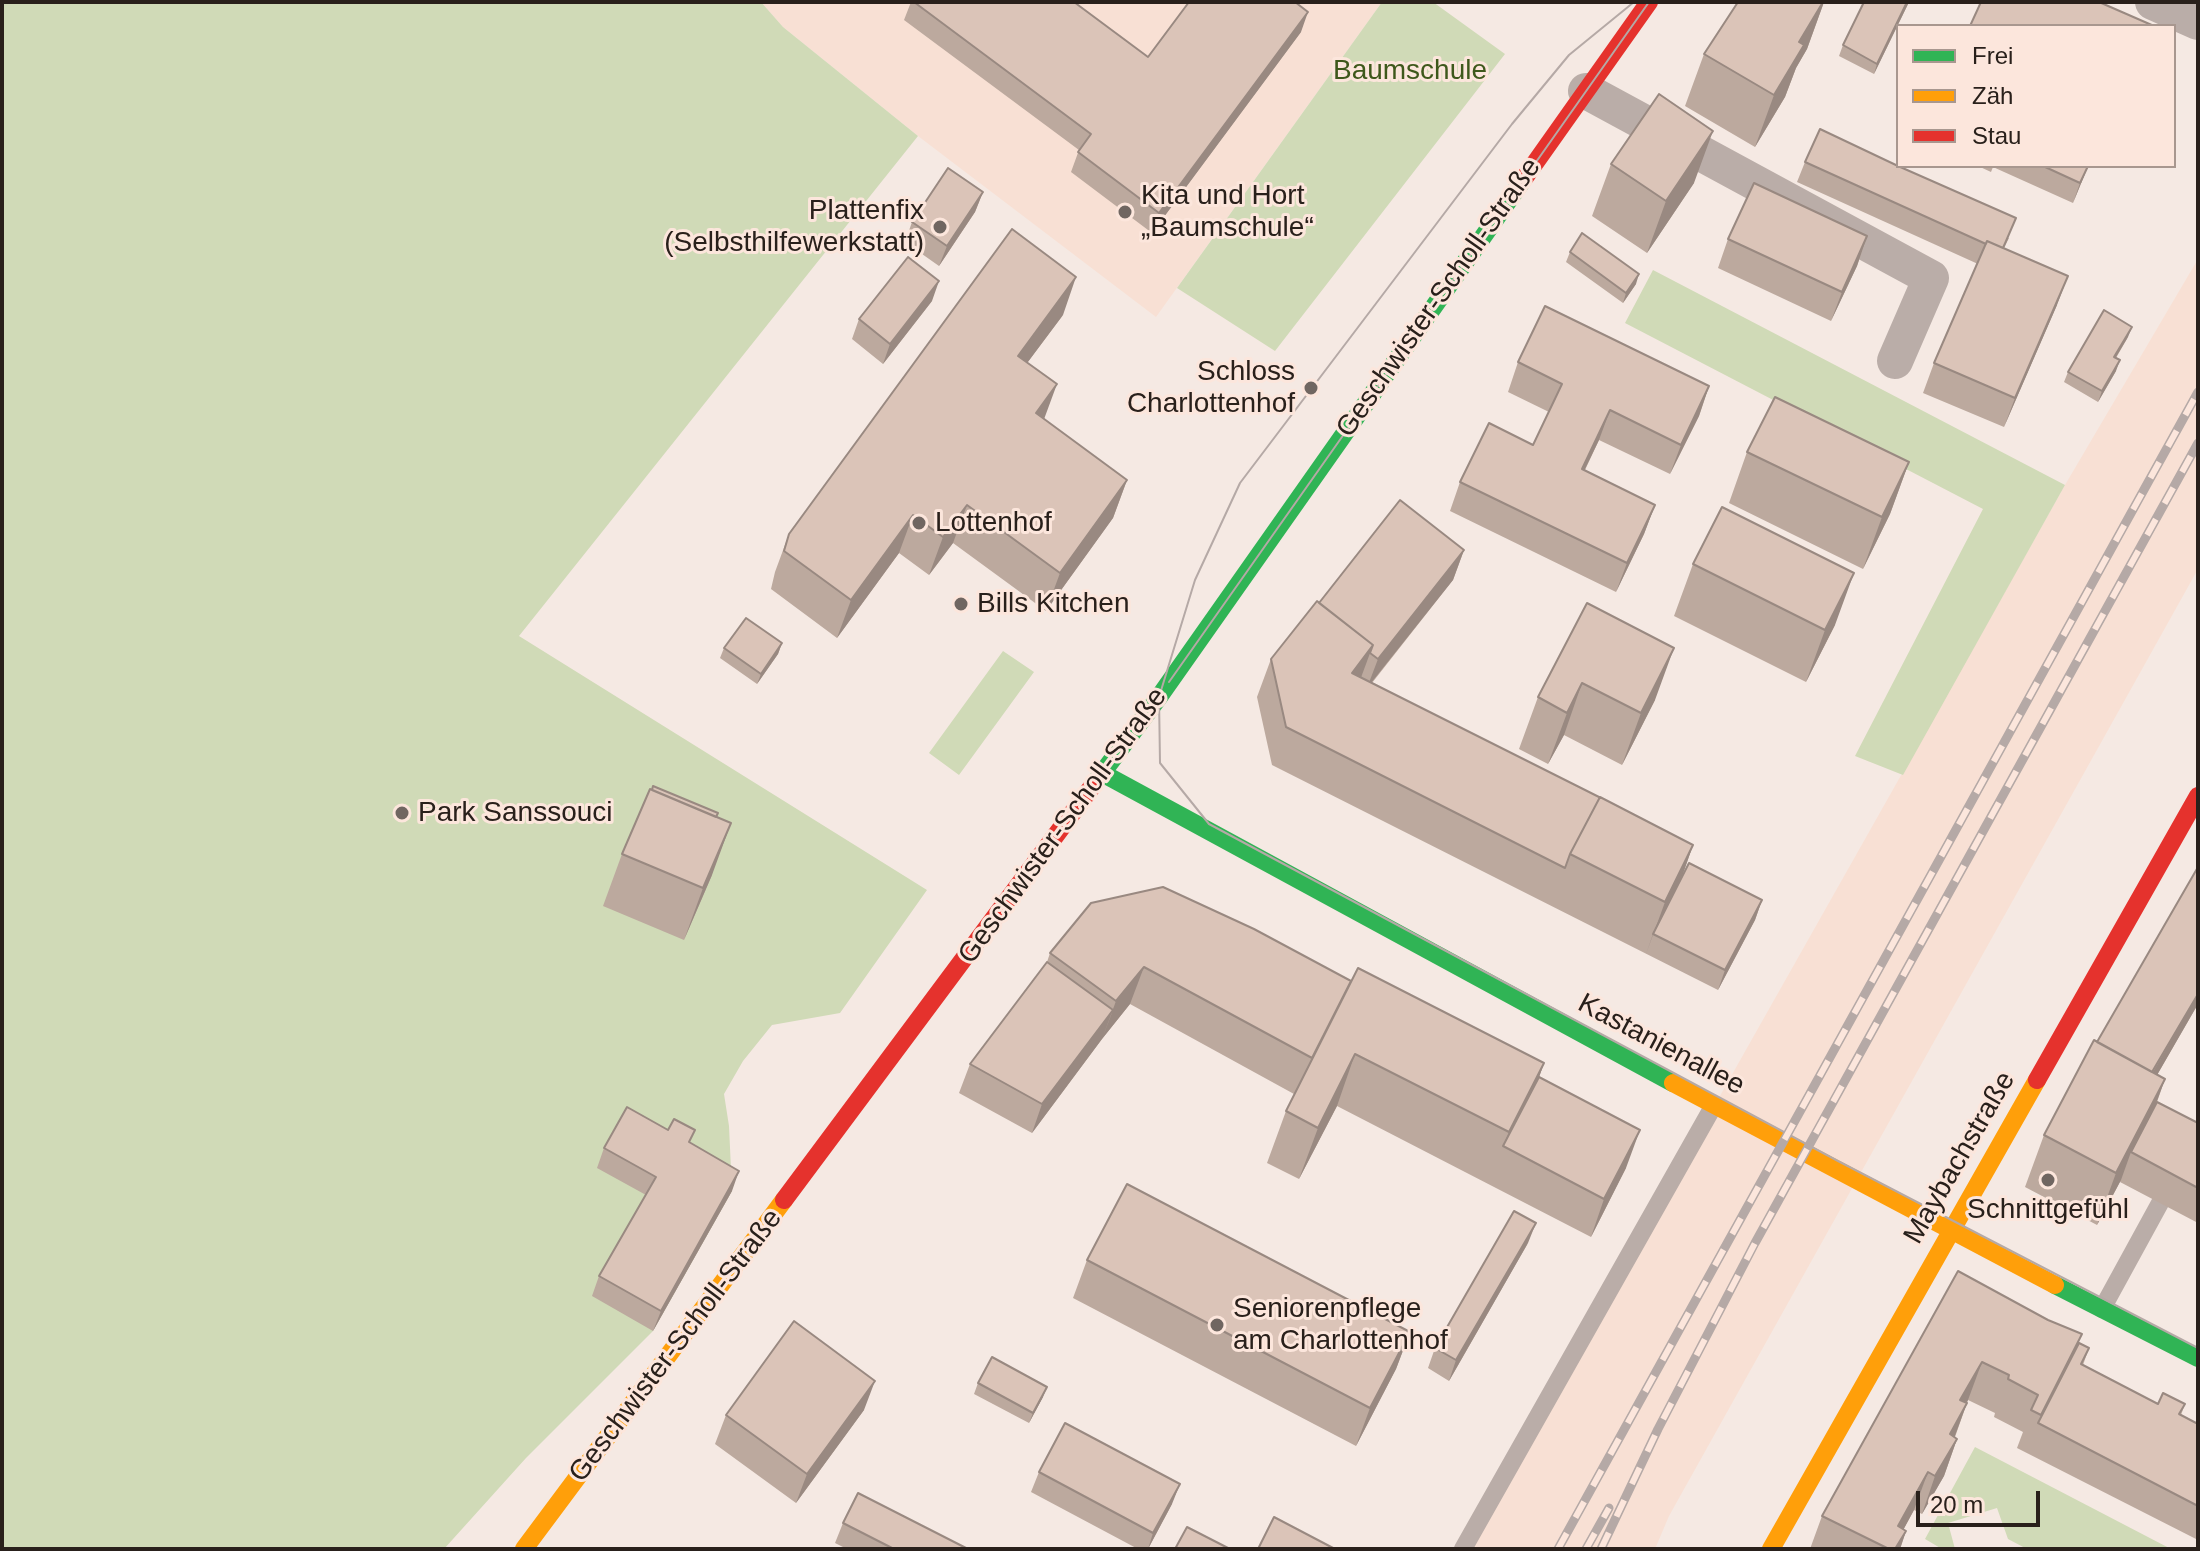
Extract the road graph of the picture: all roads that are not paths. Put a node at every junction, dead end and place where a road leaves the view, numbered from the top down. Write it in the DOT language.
graph roads {
  1 [pos="1649,2"];
  2 [pos="2153,2"];
  3 [pos="2198,22"];
  4 [pos="1586,91"];
  5 [pos="1895,361"];
  6 [pos="1102,773"];
  7 [pos="2198,796"];
  8 [pos="1714,1105"];
  9 [pos="2160,1203"];
  10 [pos="1950,1231"];
  11 [pos="2102,1309"];
  12 [pos="2198,1358"];
  13 [pos="524,1549"];
  14 [pos="1463,1549"];
  15 [pos="1771,1549"];
  1 -- 4 [label="street, Geschwister-Scholl-Straße"];
  2 -- 3 [label="street"];
  4 -- 5 [label="street"];
  4 -- 6 [label="street, Geschwister-Scholl-Straße"];
  6 -- 8 [label="street, Kastanienallee"];
  6 -- 13 [label="street, Geschwister-Scholl-Straße"];
  7 -- 10 [label="street, Maybachstraße"];
  8 -- 10 [label="street, Kastanienallee"];
  8 -- 14 [label="lane"];
  9 -- 11 [label="lane"];
  10 -- 11 [label="street, Kastanienallee"];
  10 -- 15 [label="street, Maybachstraße"];
  11 -- 12 [label="street, Kastanienallee"];
}
